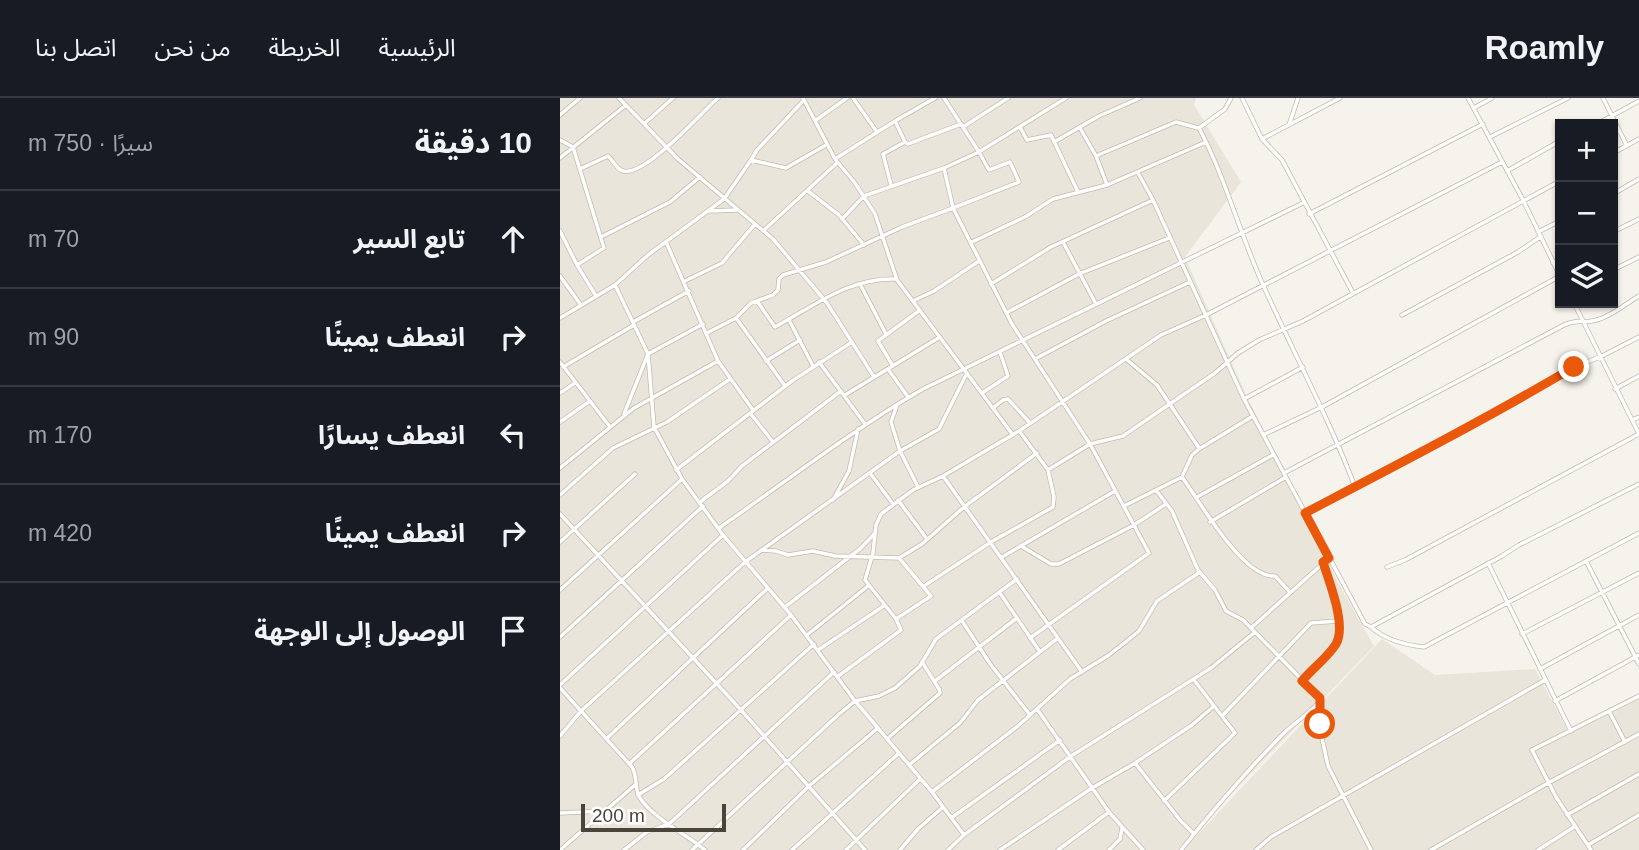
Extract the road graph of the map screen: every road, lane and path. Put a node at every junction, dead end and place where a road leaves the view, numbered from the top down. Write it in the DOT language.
graph roads {
  1 [pos="580,98"];
  2 [pos="619,98"];
  3 [pos="673,98"];
  4 [pos="847,98"];
  5 [pos="853,98"];
  6 [pos="935,98"];
  7 [pos="944,98"];
  8 [pos="1008,98"];
  9 [pos="1066,98"];
  10 [pos="1231,98"];
  11 [pos="1298,98"];
  12 [pos="1340,98"];
  13 [pos="1468,98"];
  14 [pos="1492,98"];
  15 [pos="1568,98"];
  16 [pos="1603,98"];
  17 [pos="714,99"];
  18 [pos="804,99"];
  19 [pos="1136,99"];
  20 [pos="1245,99"];
  21 [pos="1639,102"];
  22 [pos="626,105"];
  23 [pos="1474,108"];
  24 [pos="560,115"];
  25 [pos="1612,116"];
  26 [pos="1606,119"];
  27 [pos="816,120"];
  28 [pos="895,121"];
  29 [pos="645,123"];
  30 [pos="1483,124"];
  31 [pos="1289,125"];
  32 [pos="962,126"];
  33 [pos="1019,126"];
  34 [pos="1080,128"];
  35 [pos="1199,128"];
  36 [pos="877,132"];
  37 [pos="1490,137"];
  38 [pos="1262,139"];
  39 [pos="1639,139"];
  40 [pos="560,140"];
  41 [pos="905,142"];
  42 [pos="1054,142"];
  43 [pos="1206,142"];
  44 [pos="1555,144"];
  45 [pos="826,145"];
  46 [pos="667,146"];
  47 [pos="1627,146"];
  48 [pos="573,147"];
  49 [pos="1618,150"];
  50 [pos="979,152"];
  51 [pos="1096,156"];
  52 [pos="560,158"];
  53 [pos="751,160"];
  54 [pos="836,161"];
  55 [pos="1502,162"];
  56 [pos="944,167"];
  57 [pos="580,169"];
  58 [pos="1507,172"];
  59 [pos="1138,173"];
  60 [pos="700,177"];
  61 [pos="1639,180"];
  62 [pos="1558,182"];
  63 [pos="891,185"];
  64 [pos="1107,185"];
  65 [pos="808,191"];
  66 [pos="1618,191"];
  67 [pos="1078,192"];
  68 [pos="864,196"];
  69 [pos="724,199"];
  70 [pos="1153,200"];
  71 [pos="1523,200"];
  72 [pos="1303,203"];
  73 [pos="953,208"];
  74 [pos="740,210"];
  75 [pos="708,211"];
  76 [pos="1310,214"];
  77 [pos="842,219"];
  78 [pos="1639,219"];
  79 [pos="755,223"];
  80 [pos="1555,224"];
  81 [pos="764,230"];
  82 [pos="1618,230"];
  83 [pos="560,231"];
  84 [pos="1243,233"];
  85 [pos="1539,234"];
  86 [pos="883,236"];
  87 [pos="601,237"];
  88 [pos="1168,238"];
  89 [pos="562,239"];
  90 [pos="666,242"];
  91 [pos="972,242"];
  92 [pos="1063,242"];
  93 [pos="863,245"];
  94 [pos="1330,251"];
  95 [pos="1639,257"];
  96 [pos="979,261"];
  97 [pos="1181,262"];
  98 [pos="1553,262"];
  99 [pos="577,265"];
  100 [pos="1555,266"];
  101 [pos="1618,268"];
  102 [pos="801,271"];
  103 [pos="1079,274"];
  104 [pos="560,276"];
  105 [pos="896,279"];
  106 [pos="1555,279"];
  107 [pos="685,281"];
  108 [pos="1190,282"];
  109 [pos="860,284"];
  110 [pos="991,284"];
  111 [pos="615,285"];
  112 [pos="1263,286"];
  113 [pos="689,291"];
  114 [pos="1353,294"];
  115 [pos="597,296"];
  116 [pos="1639,296"];
  117 [pos="823,298"];
  118 [pos="757,301"];
  119 [pos="913,301"];
  120 [pos="1096,304"];
  121 [pos="581,305"];
  122 [pos="1575,308"];
  123 [pos="920,310"];
  124 [pos="1006,313"];
  125 [pos="1206,315"];
  126 [pos="1402,315"];
  127 [pos="560,318"];
  128 [pos="736,318"];
  129 [pos="789,320"];
  130 [pos="1581,320"];
  131 [pos="634,323"];
  132 [pos="703,324"];
  133 [pos="1284,329"];
  134 [pos="707,333"];
  135 [pos="886,334"];
  136 [pos="940,337"];
  137 [pos="1639,337"];
  138 [pos="800,340"];
  139 [pos="1024,341"];
  140 [pos="852,342"];
  141 [pos="1000,352"];
  142 [pos="648,354"];
  143 [pos="1600,358"];
  144 [pos="1035,359"];
  145 [pos="1126,359"];
  146 [pos="718,361"];
  147 [pos="766,361"];
  148 [pos="560,362"];
  149 [pos="819,362"];
  150 [pos="1227,363"];
  151 [pos="813,366"];
  152 [pos="563,367"];
  153 [pos="891,367"];
  154 [pos="1303,367"];
  155 [pos="965,371"];
  156 [pos="1639,376"];
  157 [pos="874,377"];
  158 [pos="730,379"];
  159 [pos="575,383"];
  160 [pos="785,386"];
  161 [pos="1615,389"];
  162 [pos="841,391"];
  163 [pos="560,393"];
  164 [pos="982,393"];
  165 [pos="845,395"];
  166 [pos="652,397"];
  167 [pos="908,397"];
  168 [pos="1244,399"];
  169 [pos="590,401"];
  170 [pos="898,403"];
  171 [pos="1063,403"];
  172 [pos="1170,403"];
  173 [pos="1322,407"];
  174 [pos="993,408"];
  175 [pos="752,411"];
  176 [pos="623,416"];
  177 [pos="1253,416"];
  178 [pos="1639,416"];
  179 [pos="1632,420"];
  180 [pos="560,422"];
  181 [pos="1030,423"];
  182 [pos="865,424"];
  183 [pos="610,427"];
  184 [pos="654,427"];
  185 [pos="858,429"];
  186 [pos="1020,431"];
  187 [pos="1639,434"];
  188 [pos="1013,435"];
  189 [pos="1263,435"];
  190 [pos="773,442"];
  191 [pos="1090,444"];
  192 [pos="1339,444"];
  193 [pos="1199,449"];
  194 [pos="900,451"];
  195 [pos="1037,453"];
  196 [pos="1273,455"];
  197 [pos="560,468"];
  198 [pos="676,470"];
  199 [pos="1048,470"];
  200 [pos="870,473"];
  201 [pos="635,474"];
  202 [pos="1285,475"];
  203 [pos="943,476"];
  204 [pos="1182,477"];
  205 [pos="682,479"];
  206 [pos="1639,484"];
  207 [pos="918,487"];
  208 [pos="1355,487"];
  209 [pos="1156,490"];
  210 [pos="1115,491"];
  211 [pos="560,495"];
  212 [pos="1197,497"];
  213 [pos="898,500"];
  214 [pos="832,501"];
  215 [pos="702,504"];
  216 [pos="893,504"];
  217 [pos="1166,504"];
  218 [pos="1124,506"];
  219 [pos="964,507"];
  220 [pos="1305,513"];
  221 [pos="560,514"];
  222 [pos="1210,522"];
  223 [pos="1134,525"];
  224 [pos="719,528"];
  225 [pos="575,529"];
  226 [pos="876,532"];
  227 [pos="1639,533"];
  228 [pos="723,535"];
  229 [pos="927,540"];
  230 [pos="560,542"];
  231 [pos="991,542"];
  232 [pos="1021,546"];
  233 [pos="762,550"];
  234 [pos="598,556"];
  235 [pos="851,556"];
  236 [pos="1002,557"];
  237 [pos="871,558"];
  238 [pos="900,558"];
  239 [pos="1329,558"];
  240 [pos="1586,561"];
  241 [pos="745,562"];
  242 [pos="1323,562"];
  243 [pos="1488,563"];
  244 [pos="1388,567"];
  245 [pos="1200,572"];
  246 [pos="1639,573"];
  247 [pos="1017,579"];
  248 [pos="622,582"];
  249 [pos="868,586"];
  250 [pos="924,586"];
  251 [pos="768,588"];
  252 [pos="560,590"];
  253 [pos="1289,591"];
  254 [pos="1603,592"];
  255 [pos="1000,593"];
  256 [pos="1508,602"];
  257 [pos="885,605"];
  258 [pos="785,607"];
  259 [pos="645,608"];
  260 [pos="791,615"];
  261 [pos="1639,615"];
  262 [pos="1017,618"];
  263 [pos="896,619"];
  264 [pos="962,620"];
  265 [pos="1338,621"];
  266 [pos="1048,625"];
  267 [pos="1620,625"];
  268 [pos="1371,627"];
  269 [pos="1253,630"];
  270 [pos="668,633"];
  271 [pos="1522,634"];
  272 [pos="807,635"];
  273 [pos="560,637"];
  274 [pos="1030,638"];
  275 [pos="1058,638"];
  276 [pos="814,644"];
  277 [pos="979,646"];
  278 [pos="818,650"];
  279 [pos="1040,652"];
  280 [pos="1637,656"];
  281 [pos="1279,657"];
  282 [pos="692,659"];
  283 [pos="922,662"];
  284 [pos="1639,664"];
  285 [pos="1539,668"];
  286 [pos="1082,672"];
  287 [pos="836,674"];
  288 [pos="1194,679"];
  289 [pos="1003,680"];
  290 [pos="1545,680"];
  291 [pos="935,681"];
  292 [pos="1302,681"];
  293 [pos="716,685"];
  294 [pos="560,687"];
  295 [pos="1639,696"];
  296 [pos="855,701"];
  297 [pos="1320,701"];
  298 [pos="1555,701"];
  299 [pos="1214,706"];
  300 [pos="1037,709"];
  301 [pos="741,710"];
  302 [pos="581,711"];
  303 [pos="1609,711"];
  304 [pos="1030,715"];
  305 [pos="1222,716"];
  306 [pos="878,728"];
  307 [pos="1572,731"];
  308 [pos="1639,735"];
  309 [pos="560,736"];
  310 [pos="764,736"];
  311 [pos="606,738"];
  312 [pos="887,739"];
  313 [pos="1060,740"];
  314 [pos="1625,741"];
  315 [pos="899,753"];
  316 [pos="1071,756"];
  317 [pos="787,763"];
  318 [pos="1135,763"];
  319 [pos="629,764"];
  320 [pos="909,765"];
  321 [pos="1639,774"];
  322 [pos="920,779"];
  323 [pos="1548,783"];
  324 [pos="636,784"];
  325 [pos="808,787"];
  326 [pos="1092,788"];
  327 [pos="932,792"];
  328 [pos="638,794"];
  329 [pos="1343,796"];
  330 [pos="1164,801"];
  331 [pos="943,807"];
  332 [pos="603,811"];
  333 [pos="1109,812"];
  334 [pos="560,813"];
  335 [pos="832,814"];
  336 [pos="1567,815"];
  337 [pos="1639,815"];
  338 [pos="951,818"];
  339 [pos="669,824"];
  340 [pos="1575,827"];
  341 [pos="1122,828"];
  342 [pos="1194,834"];
  343 [pos="964,835"];
  344 [pos="856,841"];
  345 [pos="697,844"];
  346 [pos="1588,845"];
  347 [pos="560,850"];
  348 [pos="624,850"];
  349 [pos="692,850"];
  350 [pos="705,850"];
  351 [pos="743,850"];
  352 [pos="792,850"];
  353 [pos="846,850"];
  354 [pos="865,850"];
  355 [pos="900,850"];
  356 [pos="948,850"];
  357 [pos="1000,850"];
  358 [pos="1058,850"];
  359 [pos="1109,850"];
  360 [pos="1143,850"];
  361 [pos="1181,850"];
  362 [pos="1256,850"];
  363 [pos="1371,850"];
  364 [pos="1431,850"];
  365 [pos="1538,850"];
  366 [pos="1591,850"];
  1 -- 24 [label="street"];
  2 -- 22 [label="street"];
  3 -- 29 [label="street"];
  4 -- 27 [label="street"];
  5 -- 36 [label="street"];
  6 -- 28 [label="street"];
  7 -- 32 [label="street"];
  8 -- 32 [label="street"];
  9 -- 33 [label="street"];
  10 -- 35 [label="street"];
  11 -- 31 [label="street"];
  12 -- 31 [label="street"];
  13 -- 23 [label="street"];
  14 -- 23 [label="street"];
  15 -- 37 [label="street"];
  16 -- 25 [label="street"];
  17 -- 46 [label="street"];
  18 -- 27 [label="street"];
  18 -- 53 [label="street"];
  19 -- 34 [label="street"];
  20 -- 38 [label="street"];
  21 -- 25 [label="street"];
  22 -- 29 [label="street"];
  22 -- 48 [label="street"];
  23 -- 30 [label="street"];
  25 -- 26 [label="street"];
  25 -- 47 [label="street"];
  27 -- 45 [label="street"];
  28 -- 36 [label="street"];
  28 -- 41 [label="street"];
  29 -- 46 [label="street"];
  30 -- 37 [label="street"];
  30 -- 76 [label="street"];
  31 -- 38 [label="street"];
  32 -- 41 [label="street"];
  32 -- 50 [label="street"];
  33 -- 42 [label="street"];
  33 -- 50 [label="street"];
  34 -- 42 [label="street"];
  34 -- 51 [label="street"];
  35 -- 43 [label="street"];
  35 -- 51 [label="street"];
  36 -- 54 [label="street"];
  37 -- 55 [label="street"];
  38 -- 72 [label="street"];
  39 -- 47 [label="street"];
  40 -- 48 [label="street"];
  41 -- 63 [label="street"];
  42 -- 67 [label="street"];
  43 -- 59 [label="street"];
  43 -- 84 [label="street"];
  44 -- 58 [label="street"];
  45 -- 53 [label="street"];
  45 -- 54 [label="street"];
  46 -- 57 [label="street"];
  46 -- 60 [label="street"];
  47 -- 49 [label="street"];
  48 -- 52 [label="street"];
  48 -- 57 [label="street"];
  50 -- 56 [label="street"];
  50 -- 73 [label="street"];
  51 -- 64 [label="street"];
  53 -- 69 [label="street"];
  54 -- 65 [label="street"];
  54 -- 68 [label="street"];
  55 -- 58 [label="street"];
  55 -- 94 [label="street"];
  56 -- 63 [label="street"];
  56 -- 73 [label="street"];
  57 -- 87 [label="street"];
  58 -- 71 [label="street"];
  59 -- 64 [label="street"];
  59 -- 70 [label="street"];
  60 -- 69 [label="street"];
  60 -- 87 [label="street"];
  61 -- 66 [label="street"];
  62 -- 71 [label="street"];
  63 -- 68 [label="street"];
  64 -- 67 [label="street"];
  65 -- 77 [label="street"];
  65 -- 81 [label="street"];
  67 -- 91 [label="street"];
  68 -- 77 [label="street"];
  68 -- 86 [label="street"];
  69 -- 74 [label="street"];
  69 -- 75 [label="street"];
  70 -- 88 [label="street"];
  70 -- 92 [label="street"];
  71 -- 85 [label="street"];
  71 -- 114 [label="street"];
  72 -- 76 [label="street"];
  72 -- 84 [label="street"];
  73 -- 86 [label="street"];
  73 -- 91 [label="street"];
  74 -- 75 [label="street"];
  74 -- 79 [label="street"];
  75 -- 90 [label="street"];
  76 -- 94 [label="street"];
  77 -- 93 [label="street"];
  78 -- 82 [label="street"];
  79 -- 81 [label="street"];
  79 -- 107 [label="street"];
  80 -- 85 [label="street"];
  81 -- 102 [label="street"];
  83 -- 89 [label="street"];
  84 -- 97 [label="street"];
  84 -- 112 [label="street"];
  85 -- 98 [label="street"];
  85 -- 126 [label="street"];
  86 -- 93 [label="street"];
  86 -- 105 [label="street"];
  87 -- 99 [label="street"];
  88 -- 97 [label="street"];
  88 -- 103 [label="street"];
  89 -- 99 [label="street"];
  90 -- 107 [label="street"];
  90 -- 111 [label="street"];
  91 -- 96 [label="street"];
  92 -- 103 [label="street"];
  92 -- 110 [label="street"];
  93 -- 102 [label="street"];
  94 -- 112 [label="street"];
  94 -- 114 [label="street"];
  95 -- 101 [label="street"];
  96 -- 110 [label="street"];
  96 -- 119 [label="street"];
  97 -- 108 [label="street"];
  97 -- 120 [label="street"];
  98 -- 100 [label="street"];
  99 -- 115 [label="street"];
  102 -- 117 [label="street"];
  102 -- 118 [label="street"];
  103 -- 120 [label="street"];
  103 -- 124 [label="street"];
  104 -- 121 [label="street"];
  105 -- 109 [label="street"];
  105 -- 119 [label="street"];
  106 -- 173 [label="street"];
  107 -- 113 [label="street"];
  108 -- 125 [label="street"];
  108 -- 144 [label="street"];
  109 -- 117 [label="street"];
  109 -- 135 [label="street"];
  110 -- 124 [label="street"];
  111 -- 115 [label="street"];
  111 -- 131 [label="street"];
  112 -- 125 [label="street"];
  112 -- 133 [label="street"];
  113 -- 131 [label="street"];
  113 -- 132 [label="street"];
  114 -- 133 [label="street"];
  115 -- 121 [label="street"];
  116 -- 130 [label="street"];
  117 -- 129 [label="street"];
  117 -- 140 [label="street"];
  118 -- 128 [label="street"];
  118 -- 129 [label="street"];
  119 -- 123 [label="street"];
  120 -- 139 [label="street"];
  121 -- 127 [label="street"];
  122 -- 130 [label="street"];
  123 -- 135 [label="street"];
  123 -- 136 [label="street"];
  124 -- 139 [label="street"];
  125 -- 145 [label="street"];
  125 -- 150 [label="street"];
  128 -- 134 [label="street"];
  128 -- 147 [label="street"];
  129 -- 138 [label="street"];
  130 -- 143 [label="street"];
  130 -- 192 [label="street"];
  131 -- 142 [label="street"];
  131 -- 152 [label="street"];
  132 -- 134 [label="street"];
  132 -- 142 [label="street"];
  133 -- 150 [label="street"];
  133 -- 154 [label="street"];
  134 -- 146 [label="street"];
  135 -- 153 [label="street"];
  136 -- 153 [label="street"];
  136 -- 155 [label="street"];
  137 -- 143 [label="street"];
  138 -- 147 [label="street"];
  138 -- 151 [label="street"];
  139 -- 141 [label="street"];
  139 -- 144 [label="street"];
  140 -- 149 [label="street"];
  140 -- 157 [label="street"];
  141 -- 155 [label="street"];
  141 -- 164 [label="street"];
  142 -- 166 [label="street"];
  142 -- 176 [label="street"];
  143 -- 161 [label="street"];
  143 -- 208 [label="street"];
  144 -- 171 [label="street"];
  145 -- 171 [label="street"];
  145 -- 172 [label="street"];
  146 -- 158 [label="street"];
  146 -- 166 [label="street"];
  147 -- 160 [label="street"];
  148 -- 152 [label="street"];
  149 -- 151 [label="street"];
  149 -- 162 [label="street"];
  150 -- 168 [label="street"];
  150 -- 172 [label="street"];
  151 -- 160 [label="street"];
  152 -- 159 [label="street"];
  153 -- 157 [label="street"];
  153 -- 167 [label="street"];
  154 -- 168 [label="street"];
  154 -- 173 [label="street"];
  155 -- 164 [label="street"];
  155 -- 167 [label="street"];
  155 -- 194 [label="street"];
  156 -- 161 [label="street"];
  157 -- 165 [label="street"];
  158 -- 175 [label="street"];
  158 -- 184 [label="street"];
  159 -- 163 [label="street"];
  159 -- 169 [label="street"];
  160 -- 175 [label="street"];
  161 -- 179 [label="street"];
  162 -- 165 [label="street"];
  162 -- 190 [label="street"];
  164 -- 174 [label="street"];
  165 -- 182 [label="street"];
  166 -- 176 [label="street"];
  166 -- 184 [label="street"];
  167 -- 170 [label="street"];
  168 -- 177 [label="street"];
  169 -- 180 [label="street"];
  169 -- 183 [label="street"];
  170 -- 182 [label="street"];
  170 -- 194 [label="street"];
  171 -- 181 [label="street"];
  171 -- 191 [label="street"];
  172 -- 191 [label="street"];
  172 -- 193 [label="street"];
  173 -- 189 [label="street"];
  173 -- 192 [label="street"];
  174 -- 181 [label="street"];
  174 -- 188 [label="street"];
  175 -- 190 [label="street"];
  175 -- 198 [label="street"];
  176 -- 183 [label="street"];
  177 -- 189 [label="street"];
  177 -- 193 [label="street"];
  178 -- 179 [label="street"];
  179 -- 187 [label="street"];
  181 -- 186 [label="street"];
  182 -- 185 [label="street"];
  183 -- 197 [label="street"];
  184 -- 198 [label="street"];
  184 -- 211 [label="street"];
  185 -- 214 [label="street"];
  185 -- 224 [label="street"];
  186 -- 188 [label="street"];
  186 -- 195 [label="street"];
  187 -- 244 [label="street"];
  188 -- 203 [label="street"];
  189 -- 196 [label="street"];
  190 -- 215 [label="street"];
  191 -- 199 [label="street"];
  191 -- 210 [label="street"];
  192 -- 202 [label="street"];
  192 -- 208 [label="street"];
  193 -- 204 [label="street"];
  194 -- 200 [label="street"];
  194 -- 207 [label="street"];
  195 -- 199 [label="street"];
  195 -- 219 [label="street"];
  196 -- 202 [label="street"];
  196 -- 212 [label="street"];
  198 -- 205 [label="street"];
  199 -- 231 [label="street"];
  200 -- 214 [label="street"];
  200 -- 216 [label="street"];
  201 -- 225 [label="street"];
  202 -- 220 [label="street"];
  202 -- 222 [label="street"];
  203 -- 207 [label="street"];
  203 -- 219 [label="street"];
  204 -- 209 [label="street"];
  204 -- 212 [label="street"];
  205 -- 215 [label="street"];
  205 -- 234 [label="street"];
  206 -- 243 [label="street"];
  207 -- 213 [label="street"];
  208 -- 220 [label="street"];
  209 -- 217 [label="street"];
  209 -- 218 [label="street"];
  210 -- 218 [label="street"];
  210 -- 232 [label="street"];
  212 -- 222 [label="street"];
  213 -- 216 [label="street"];
  213 -- 229 [label="street"];
  214 -- 233 [label="street"];
  215 -- 224 [label="street"];
  215 -- 248 [label="street"];
  216 -- 226 [label="street"];
  217 -- 223 [label="street"];
  217 -- 245 [label="street"];
  218 -- 223 [label="street"];
  219 -- 229 [label="street"];
  219 -- 231 [label="street"];
  220 -- 239 [label="street"];
  221 -- 225 [label="street"];
  222 -- 253 [label="street"];
  223 -- 232 [label="street"];
  223 -- 266 [label="street"];
  224 -- 228 [label="street"];
  225 -- 230 [label="street"];
  225 -- 234 [label="street"];
  226 -- 235 [label="street"];
  226 -- 237 [label="street"];
  227 -- 240 [label="street"];
  228 -- 241 [label="street"];
  228 -- 259 [label="street"];
  229 -- 238 [label="street"];
  231 -- 236 [label="street"];
  231 -- 250 [label="street"];
  232 -- 236 [label="street"];
  233 -- 235 [label="street"];
  233 -- 241 [label="street"];
  234 -- 248 [label="street"];
  234 -- 252 [label="street"];
  235 -- 237 [label="street"];
  235 -- 258 [label="street"];
  236 -- 247 [label="street"];
  237 -- 238 [label="street"];
  237 -- 249 [label="street"];
  238 -- 250 [label="street"];
  239 -- 242 [label="street"];
  239 -- 268 [label="street"];
  240 -- 254 [label="street"];
  240 -- 256 [label="street"];
  241 -- 251 [label="street"];
  241 -- 270 [label="street"];
  242 -- 253 [label="street"];
  242 -- 265 [label="street"];
  243 -- 256 [label="street"];
  243 -- 268 [label="street"];
  245 -- 269 [label="street"];
  245 -- 286 [label="street"];
  246 -- 254 [label="street"];
  247 -- 255 [label="street"];
  247 -- 266 [label="street"];
  248 -- 259 [label="street"];
  248 -- 273 [label="street"];
  249 -- 257 [label="street"];
  249 -- 272 [label="street"];
  250 -- 263 [label="street"];
  251 -- 258 [label="street"];
  251 -- 282 [label="street"];
  253 -- 269 [label="street"];
  254 -- 267 [label="street"];
  254 -- 271 [label="street"];
  255 -- 262 [label="street"];
  255 -- 264 [label="street"];
  256 -- 268 [label="street"];
  256 -- 271 [label="street"];
  257 -- 263 [label="street"];
  257 -- 278 [label="street"];
  258 -- 260 [label="street"];
  259 -- 270 [label="street"];
  259 -- 294 [label="street"];
  260 -- 272 [label="street"];
  260 -- 293 [label="street"];
  261 -- 267 [label="street"];
  262 -- 274 [label="street"];
  262 -- 277 [label="street"];
  263 -- 287 [label="street"];
  264 -- 277 [label="street"];
  264 -- 283 [label="street"];
  265 -- 281 [label="street"];
  265 -- 292 [label="street"];
  266 -- 274 [label="street"];
  266 -- 275 [label="street"];
  267 -- 280 [label="street"];
  267 -- 285 [label="street"];
  269 -- 281 [label="street"];
  269 -- 288 [label="street"];
  270 -- 282 [label="street"];
  270 -- 302 [label="street"];
  271 -- 285 [label="street"];
  272 -- 276 [label="street"];
  274 -- 279 [label="street"];
  275 -- 279 [label="street"];
  275 -- 286 [label="street"];
  276 -- 278 [label="street"];
  276 -- 301 [label="street"];
  277 -- 289 [label="street"];
  277 -- 291 [label="street"];
  278 -- 287 [label="street"];
  279 -- 289 [label="street"];
  280 -- 284 [label="street"];
  280 -- 298 [label="street"];
  281 -- 292 [label="street"];
  281 -- 305 [label="street"];
  282 -- 293 [label="street"];
  282 -- 311 [label="street"];
  283 -- 291 [label="street"];
  283 -- 296 [label="street"];
  285 -- 290 [label="street"];
  286 -- 300 [label="street"];
  287 -- 296 [label="street"];
  287 -- 310 [label="street"];
  288 -- 299 [label="street"];
  288 -- 316 [label="street"];
  289 -- 304 [label="street"];
  289 -- 320 [label="street"];
  290 -- 298 [label="street"];
  290 -- 329 [label="street"];
  291 -- 312 [label="street"];
  292 -- 297 [label="street"];
  293 -- 301 [label="street"];
  293 -- 319 [label="street"];
  294 -- 302 [label="street"];
  295 -- 303 [label="street"];
  296 -- 306 [label="street"];
  296 -- 317 [label="street"];
  297 -- 329 [label="street"];
  297 -- 342 [label="street"];
  298 -- 307 [label="street"];
  299 -- 305 [label="street"];
  299 -- 318 [label="street"];
  300 -- 304 [label="street"];
  300 -- 313 [label="street"];
  301 -- 310 [label="street"];
  301 -- 328 [label="street"];
  302 -- 309 [label="street"];
  302 -- 311 [label="street"];
  303 -- 307 [label="street"];
  303 -- 314 [label="street"];
  304 -- 327 [label="street"];
  305 -- 330 [label="street"];
  306 -- 312 [label="street"];
  306 -- 325 [label="street"];
  307 -- 323 [label="street"];
  308 -- 314 [label="street"];
  310 -- 317 [label="street"];
  310 -- 339 [label="street"];
  311 -- 319 [label="street"];
  312 -- 315 [label="street"];
  313 -- 316 [label="street"];
  313 -- 338 [label="street"];
  314 -- 323 [label="street"];
  315 -- 320 [label="street"];
  315 -- 335 [label="street"];
  316 -- 326 [label="street"];
  316 -- 343 [label="street"];
  317 -- 325 [label="street"];
  317 -- 345 [label="street"];
  318 -- 326 [label="street"];
  318 -- 330 [label="street"];
  319 -- 324 [label="street"];
  320 -- 322 [label="street"];
  321 -- 336 [label="street"];
  322 -- 327 [label="street"];
  322 -- 344 [label="street"];
  323 -- 336 [label="street"];
  323 -- 364 [label="street"];
  324 -- 328 [label="street"];
  324 -- 332 [label="street"];
  325 -- 335 [label="street"];
  325 -- 351 [label="street"];
  326 -- 333 [label="street"];
  326 -- 357 [label="street"];
  327 -- 331 [label="street"];
  328 -- 339 [label="street"];
  329 -- 362 [label="street"];
  329 -- 363 [label="street"];
  330 -- 342 [label="street"];
  331 -- 338 [label="street"];
  331 -- 355 [label="street"];
  332 -- 334 [label="street"];
  332 -- 347 [label="street"];
  333 -- 341 [label="street"];
  333 -- 358 [label="street"];
  335 -- 344 [label="street"];
  335 -- 352 [label="street"];
  336 -- 340 [label="street"];
  337 -- 346 [label="street"];
  338 -- 343 [label="street"];
  339 -- 345 [label="street"];
  339 -- 348 [label="street"];
  340 -- 346 [label="street"];
  340 -- 365 [label="street"];
  341 -- 359 [label="street"];
  341 -- 360 [label="street"];
  342 -- 361 [label="street"];
  343 -- 356 [label="street"];
  344 -- 353 [label="street"];
  344 -- 354 [label="street"];
  345 -- 349 [label="street"];
  345 -- 350 [label="street"];
  346 -- 366 [label="street"];
}
